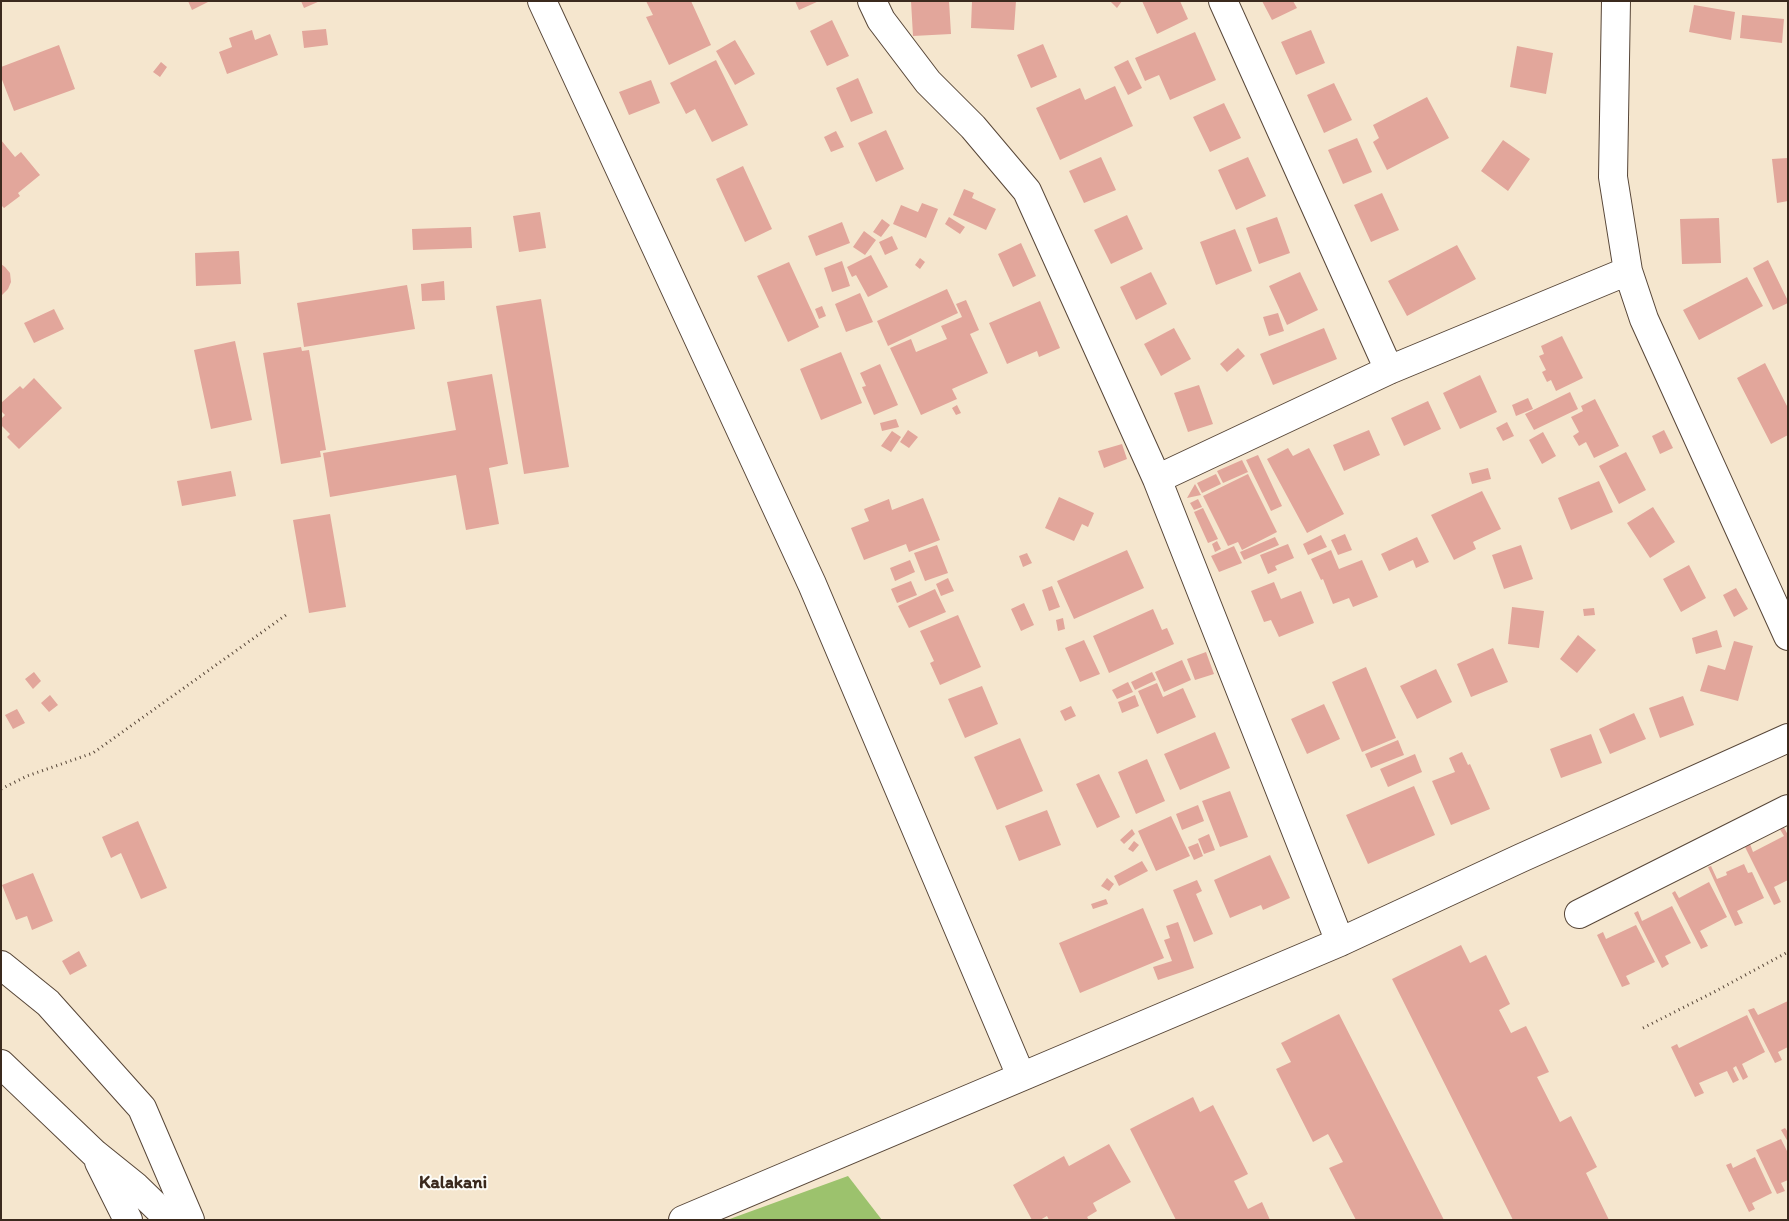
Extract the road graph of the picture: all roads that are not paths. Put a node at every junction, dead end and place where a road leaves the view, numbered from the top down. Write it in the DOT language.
graph roads {
  1 [pos="542,1"];
  2 [pos="872,1"];
  3 [pos="1223,1"];
  4 [pos="1616,1"];
  5 [pos="1628,271"];
  6 [pos="1389,370"];
  7 [pos="1157,479"];
  8 [pos="1788,636"];
  9 [pos="1788,738"];
  10 [pos="1788,809"];
  11 [pos="1579,914"];
  12 [pos="1340,942"];
  13 [pos="1,965"];
  14 [pos="1,1064"];
  15 [pos="1021,1076"];
  16 [pos="95,1154"];
  17 [pos="128,1220"];
  18 [pos="170,1220"];
  19 [pos="190,1220"];
  20 [pos="683,1220"];
  1 -- 15 [label="street"];
  2 -- 7 [label="street"];
  3 -- 6 [label="street"];
  4 -- 5 [label="street"];
  5 -- 6 [label="street"];
  5 -- 8 [label="street"];
  6 -- 7 [label="street"];
  7 -- 12 [label="street"];
  9 -- 12 [label="street"];
  10 -- 11 [label="street"];
  12 -- 15 [label="street"];
  13 -- 19 [label="street"];
  14 -- 16 [label="street"];
  15 -- 20 [label="street"];
  16 -- 17 [label="street"];
  16 -- 18 [label="street"];
}
